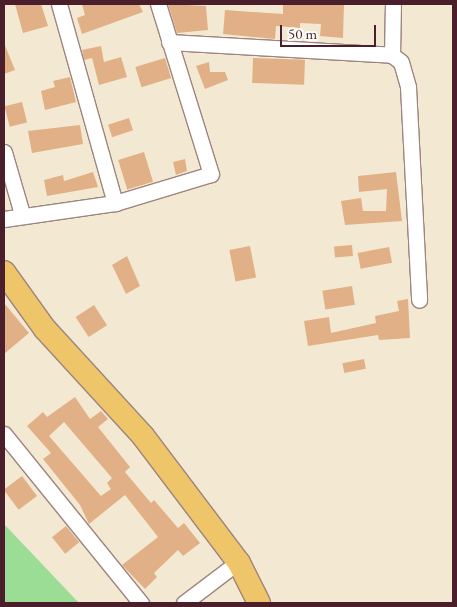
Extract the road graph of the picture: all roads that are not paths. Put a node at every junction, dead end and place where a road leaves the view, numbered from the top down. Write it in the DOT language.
graph roads {
  1 [pos="59,4"];
  2 [pos="158,4"];
  3 [pos="393,4"];
  4 [pos="169,42"];
  5 [pos="392,55"];
  6 [pos="4,152"];
  7 [pos="115,203"];
  8 [pos="22,214"];
  9 [pos="4,219"];
  10 [pos="4,272"];
  11 [pos="4,278"];
  12 [pos="419,300"];
  13 [pos="4,434"];
  14 [pos="234,565"];
  15 [pos="141,603"];
  16 [pos="184,603"];
  17 [pos="257,603"];
  1 -- 7 [label="street"];
  2 -- 4 [label="street"];
  3 -- 5 [label="street"];
  4 -- 5 [label="street"];
  4 -- 7 [label="street"];
  5 -- 12 [label="street"];
  6 -- 8 [label="street"];
  7 -- 8 [label="street"];
  8 -- 9 [label="street"];
  10 -- 17 [label="highway"];
  11 -- 14 [label="highway"];
  13 -- 15 [label="street"];
  14 -- 16 [label="street"];
  14 -- 17 [label="highway"];
}
